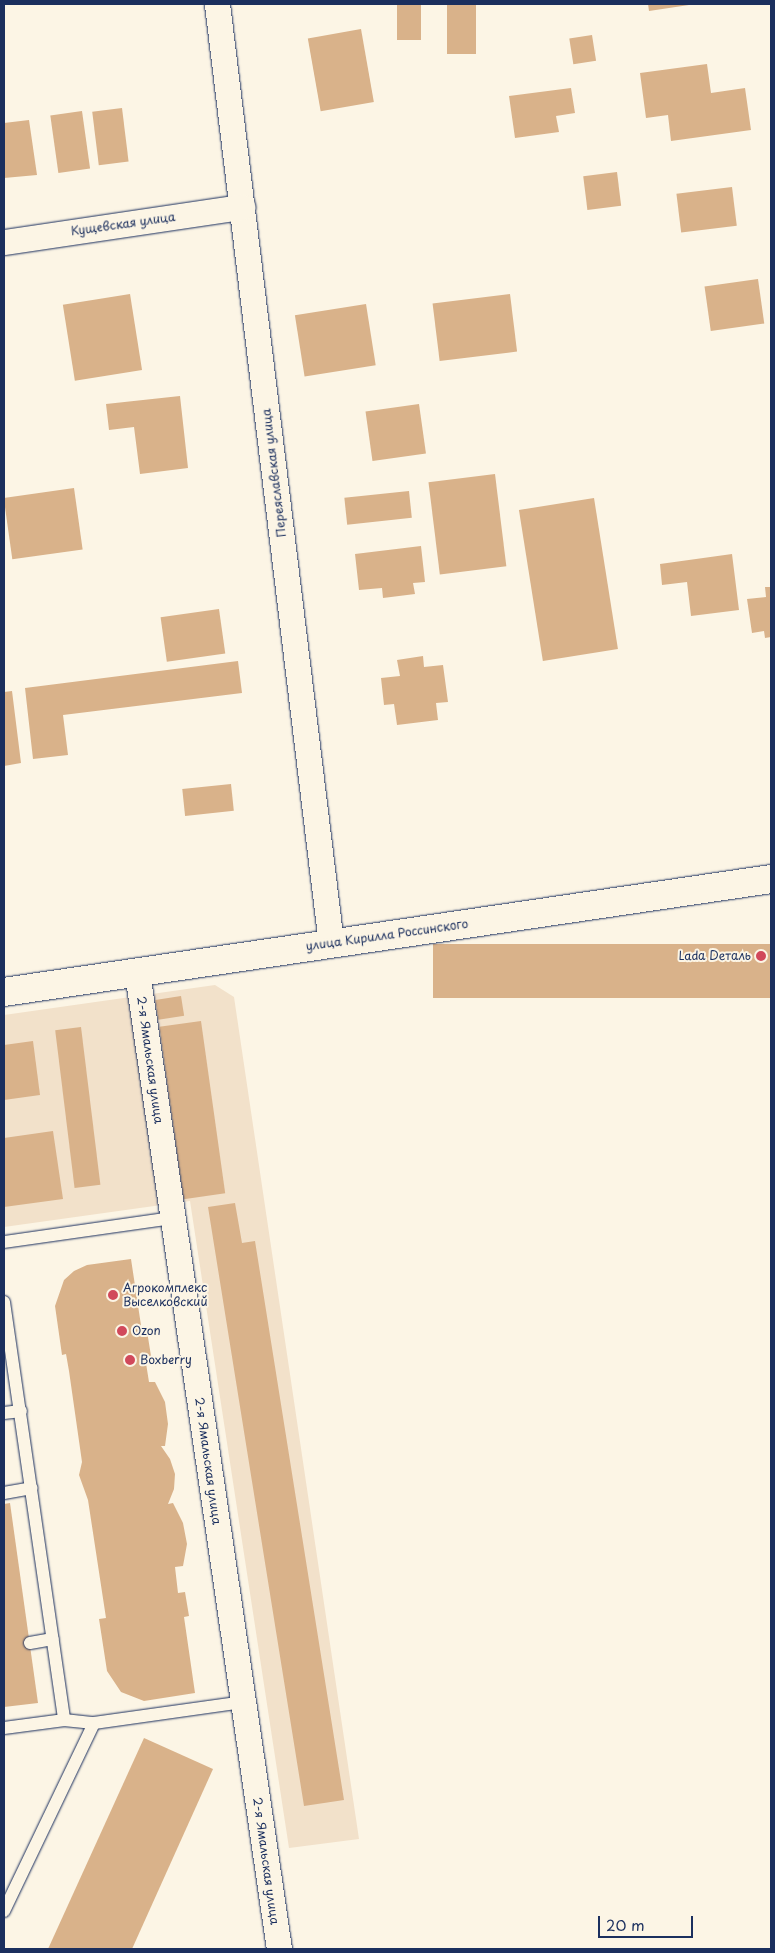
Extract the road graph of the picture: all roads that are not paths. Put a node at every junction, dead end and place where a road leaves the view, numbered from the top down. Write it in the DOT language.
graph roads {
  1 [pos="216,4"];
  2 [pos="242,207"];
  3 [pos="4,242"];
  4 [pos="771,880"];
  5 [pos="331,943"];
  6 [pos="137,972"];
  7 [pos="4,992"];
  8 [pos="173,1218"];
  9 [pos="4,1242"];
  10 [pos="4,1302"];
  11 [pos="21,1411"];
  12 [pos="4,1413"];
  13 [pos="32,1488"];
  14 [pos="4,1492"];
  15 [pos="53,1639"];
  16 [pos="30,1643"];
  17 [pos="243,1702"];
  18 [pos="64,1720"];
  19 [pos="94,1723"];
  20 [pos="4,1728"];
  21 [pos="4,1911"];
  22 [pos="279,1949"];
  1 -- 2 [label="street, Переяславская улица"];
  2 -- 3 [label="street, Кущевская улица"];
  2 -- 5 [label="street, Переяславская улица"];
  4 -- 5 [label="main road, улица Кирилла Россинского"];
  5 -- 6 [label="main road, улица Кирилла Россинского"];
  6 -- 7 [label="main road, улица Кирилла Россинского"];
  6 -- 8 [label="street, 2-я Ямальская улица"];
  8 -- 9 [label="lane"];
  8 -- 17 [label="street, 2-я Ямальская улица"];
  10 -- 11 [label="lane"];
  11 -- 12 [label="lane"];
  11 -- 13 [label="lane"];
  13 -- 14 [label="lane"];
  13 -- 15 [label="lane"];
  15 -- 16 [label="lane"];
  15 -- 18 [label="lane"];
  17 -- 19 [label="lane"];
  17 -- 22 [label="street, 2-я Ямальская улица"];
  18 -- 19 [label="lane"];
  18 -- 20 [label="lane"];
  19 -- 21 [label="lane"];
}
